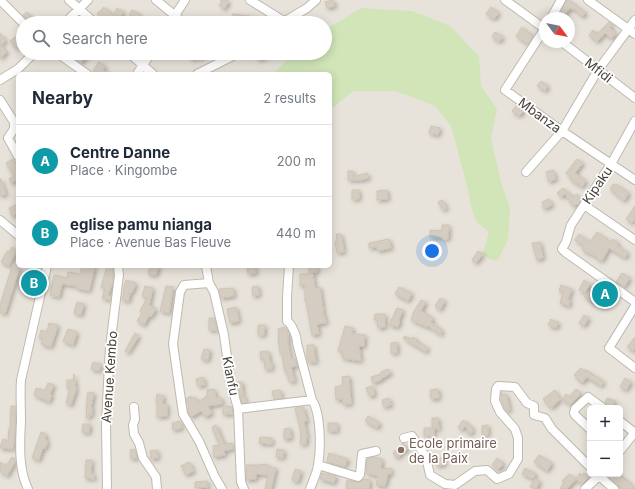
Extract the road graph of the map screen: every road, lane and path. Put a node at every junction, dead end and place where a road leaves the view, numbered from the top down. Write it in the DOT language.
graph roads {
  1 [pos="69,0"];
  2 [pos="88,0"];
  3 [pos="156,0"];
  4 [pos="185,0"];
  5 [pos="250,0"];
  6 [pos="316,0"];
  7 [pos="505,0"];
  8 [pos="561,0"];
  9 [pos="588,0"];
  10 [pos="2,2"];
  11 [pos="79,10"];
  12 [pos="554,12"];
  13 [pos="174,15"];
  14 [pos="16,16"];
  15 [pos="73,16"];
  16 [pos="86,16"];
  17 [pos="274,16"];
  18 [pos="293,16"];
  19 [pos="635,20"];
  20 [pos="539,24"];
  21 [pos="632,32"];
  22 [pos="539,37"];
  23 [pos="570,48"];
  24 [pos="27,60"];
  25 [pos="68,60"];
  26 [pos="137,60"];
  27 [pos="146,60"];
  28 [pos="219,60"];
  29 [pos="143,65"];
  30 [pos="598,70"];
  31 [pos="84,72"];
  32 [pos="138,72"];
  33 [pos="152,72"];
  34 [pos="200,72"];
  35 [pos="0,80"];
  36 [pos="635,98"];
  37 [pos="0,100"];
  38 [pos="635,121"];
  39 [pos="562,131"];
  40 [pos="16,152"];
  41 [pos="611,164"];
  42 [pos="526,172"];
  43 [pos="635,180"];
  44 [pos="584,205"];
  45 [pos="0,220"];
  46 [pos="16,233"];
  47 [pos="635,240"];
  48 [pos="47,268"];
  49 [pos="118,268"];
  50 [pos="206,268"];
  51 [pos="289,268"];
  52 [pos="209,283"];
  53 [pos="635,302"];
  54 [pos="635,306"];
  55 [pos="635,368"];
  56 [pos="312,400"];
  57 [pos="600,405"];
  58 [pos="134,407"];
  59 [pos="238,409"];
  60 [pos="623,423"];
  61 [pos="587,426"];
  62 [pos="635,432"];
  63 [pos="404,438"];
  64 [pos="623,447"];
  65 [pos="376,450"];
  66 [pos="587,464"];
  67 [pos="318,465"];
  68 [pos="597,477"];
  69 [pos="601,477"];
  70 [pos="28,489"];
  71 [pos="107,489"];
  72 [pos="157,489"];
  73 [pos="222,489"];
  74 [pos="244,489"];
  75 [pos="310,489"];
  76 [pos="585,489"];
  77 [pos="614,489"];
  1 -- 11 [label="street"];
  2 -- 11 [label="street"];
  3 -- 13 [label="street"];
  4 -- 13 [label="street"];
  5 -- 17 [label="street"];
  6 -- 18 [label="street"];
  7 -- 20 [label="street"];
  8 -- 12 [label="street"];
  9 -- 21 [label="street"];
  10 -- 14 [label="street"];
  11 -- 15 [label="street"];
  11 -- 16 [label="street"];
  19 -- 21 [label="street"];
  21 -- 30 [label="street"];
  22 -- 39 [label="street, Mbanza"];
  23 -- 30 [label="street, Mfidi"];
  24 -- 35 [label="street"];
  25 -- 31 [label="street"];
  26 -- 29 [label="street"];
  27 -- 29 [label="street"];
  28 -- 34 [label="street"];
  29 -- 32 [label="street"];
  29 -- 33 [label="street"];
  30 -- 36 [label="street, Mfidi"];
  30 -- 39 [label="street"];
  37 -- 40 [label="street"];
  38 -- 41 [label="street, Kipaku"];
  39 -- 41 [label="street, Mbanza"];
  39 -- 42 [label="street"];
  41 -- 43 [label="street, Mbanza"];
  41 -- 44 [label="street, Kipaku"];
  44 -- 47 [label="street"];
  44 -- 53 [label="street, Kipaku"];
  45 -- 46 [label="street"];
  48 -- 70 [label="street"];
  49 -- 71 [label="street, Avenue Kembo"];
  50 -- 52 [label="street, Kianfu"];
  51 -- 56 [label="street"];
  52 -- 59 [label="street, Kianfu"];
  52 -- 73 [label="street"];
  54 -- 55 [label="street"];
  56 -- 59 [label="street"];
  56 -- 67 [label="street"];
  57 -- 61 [label="street"];
  58 -- 72 [label="street"];
  59 -- 74 [label="street, Kianfu"];
  60 -- 62 [label="street"];
  62 -- 64 [label="street"];
  63 -- 66 [label="street"];
  65 -- 67 [label="street"];
  67 -- 75 [label="street"];
  68 -- 76 [label="street"];
  69 -- 77 [label="street"];
}
